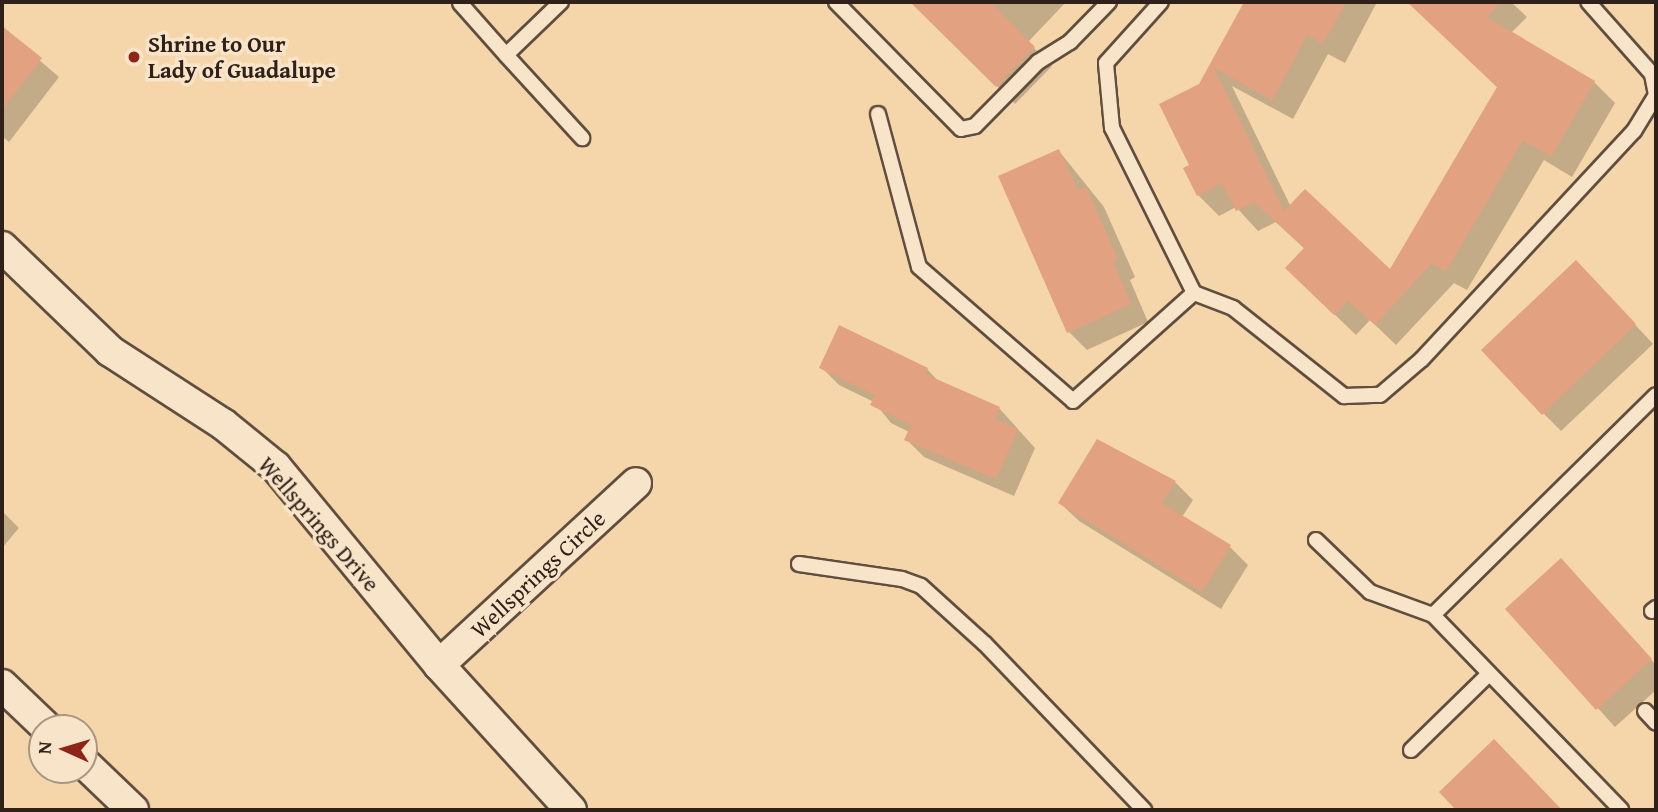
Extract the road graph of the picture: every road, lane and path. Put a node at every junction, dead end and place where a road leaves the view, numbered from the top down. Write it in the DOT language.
graph roads {
  1 [pos="561,2"];
  2 [pos="836,2"];
  3 [pos="1109,2"];
  4 [pos="1161,2"];
  5 [pos="1588,2"];
  6 [pos="460,3"];
  7 [pos="506,55"];
  8 [pos="878,114"];
  9 [pos="582,138"];
  10 [pos="2,247"];
  11 [pos="1194,293"];
  12 [pos="1656,395"];
  13 [pos="636,483"];
  14 [pos="1316,540"];
  15 [pos="799,564"];
  16 [pos="1433,615"];
  17 [pos="439,665"];
  18 [pos="1489,674"];
  19 [pos="2,685"];
  20 [pos="1645,711"];
  21 [pos="32,714"];
  22 [pos="1656,723"];
  23 [pos="1411,750"];
  24 [pos="98,776"];
  25 [pos="133,810"];
  26 [pos="571,810"];
  27 [pos="1144,810"];
  28 [pos="1621,810"];
  1 -- 7 [label="lane"];
  2 -- 3 [label="lane"];
  4 -- 11 [label="lane"];
  5 -- 11 [label="lane"];
  6 -- 7 [label="lane"];
  7 -- 9 [label="lane"];
  8 -- 11 [label="lane"];
  10 -- 17 [label="street, Wellsprings Drive"];
  12 -- 16 [label="lane"];
  13 -- 17 [label="street, Wellsprings Circle"];
  14 -- 16 [label="lane"];
  15 -- 27 [label="lane"];
  16 -- 18 [label="lane"];
  17 -- 26 [label="street, Wellsprings Drive"];
  18 -- 23 [label="lane"];
  18 -- 28 [label="lane"];
  19 -- 21 [label="street"];
  20 -- 22 [label="lane"];
  24 -- 25 [label="street"];
}
